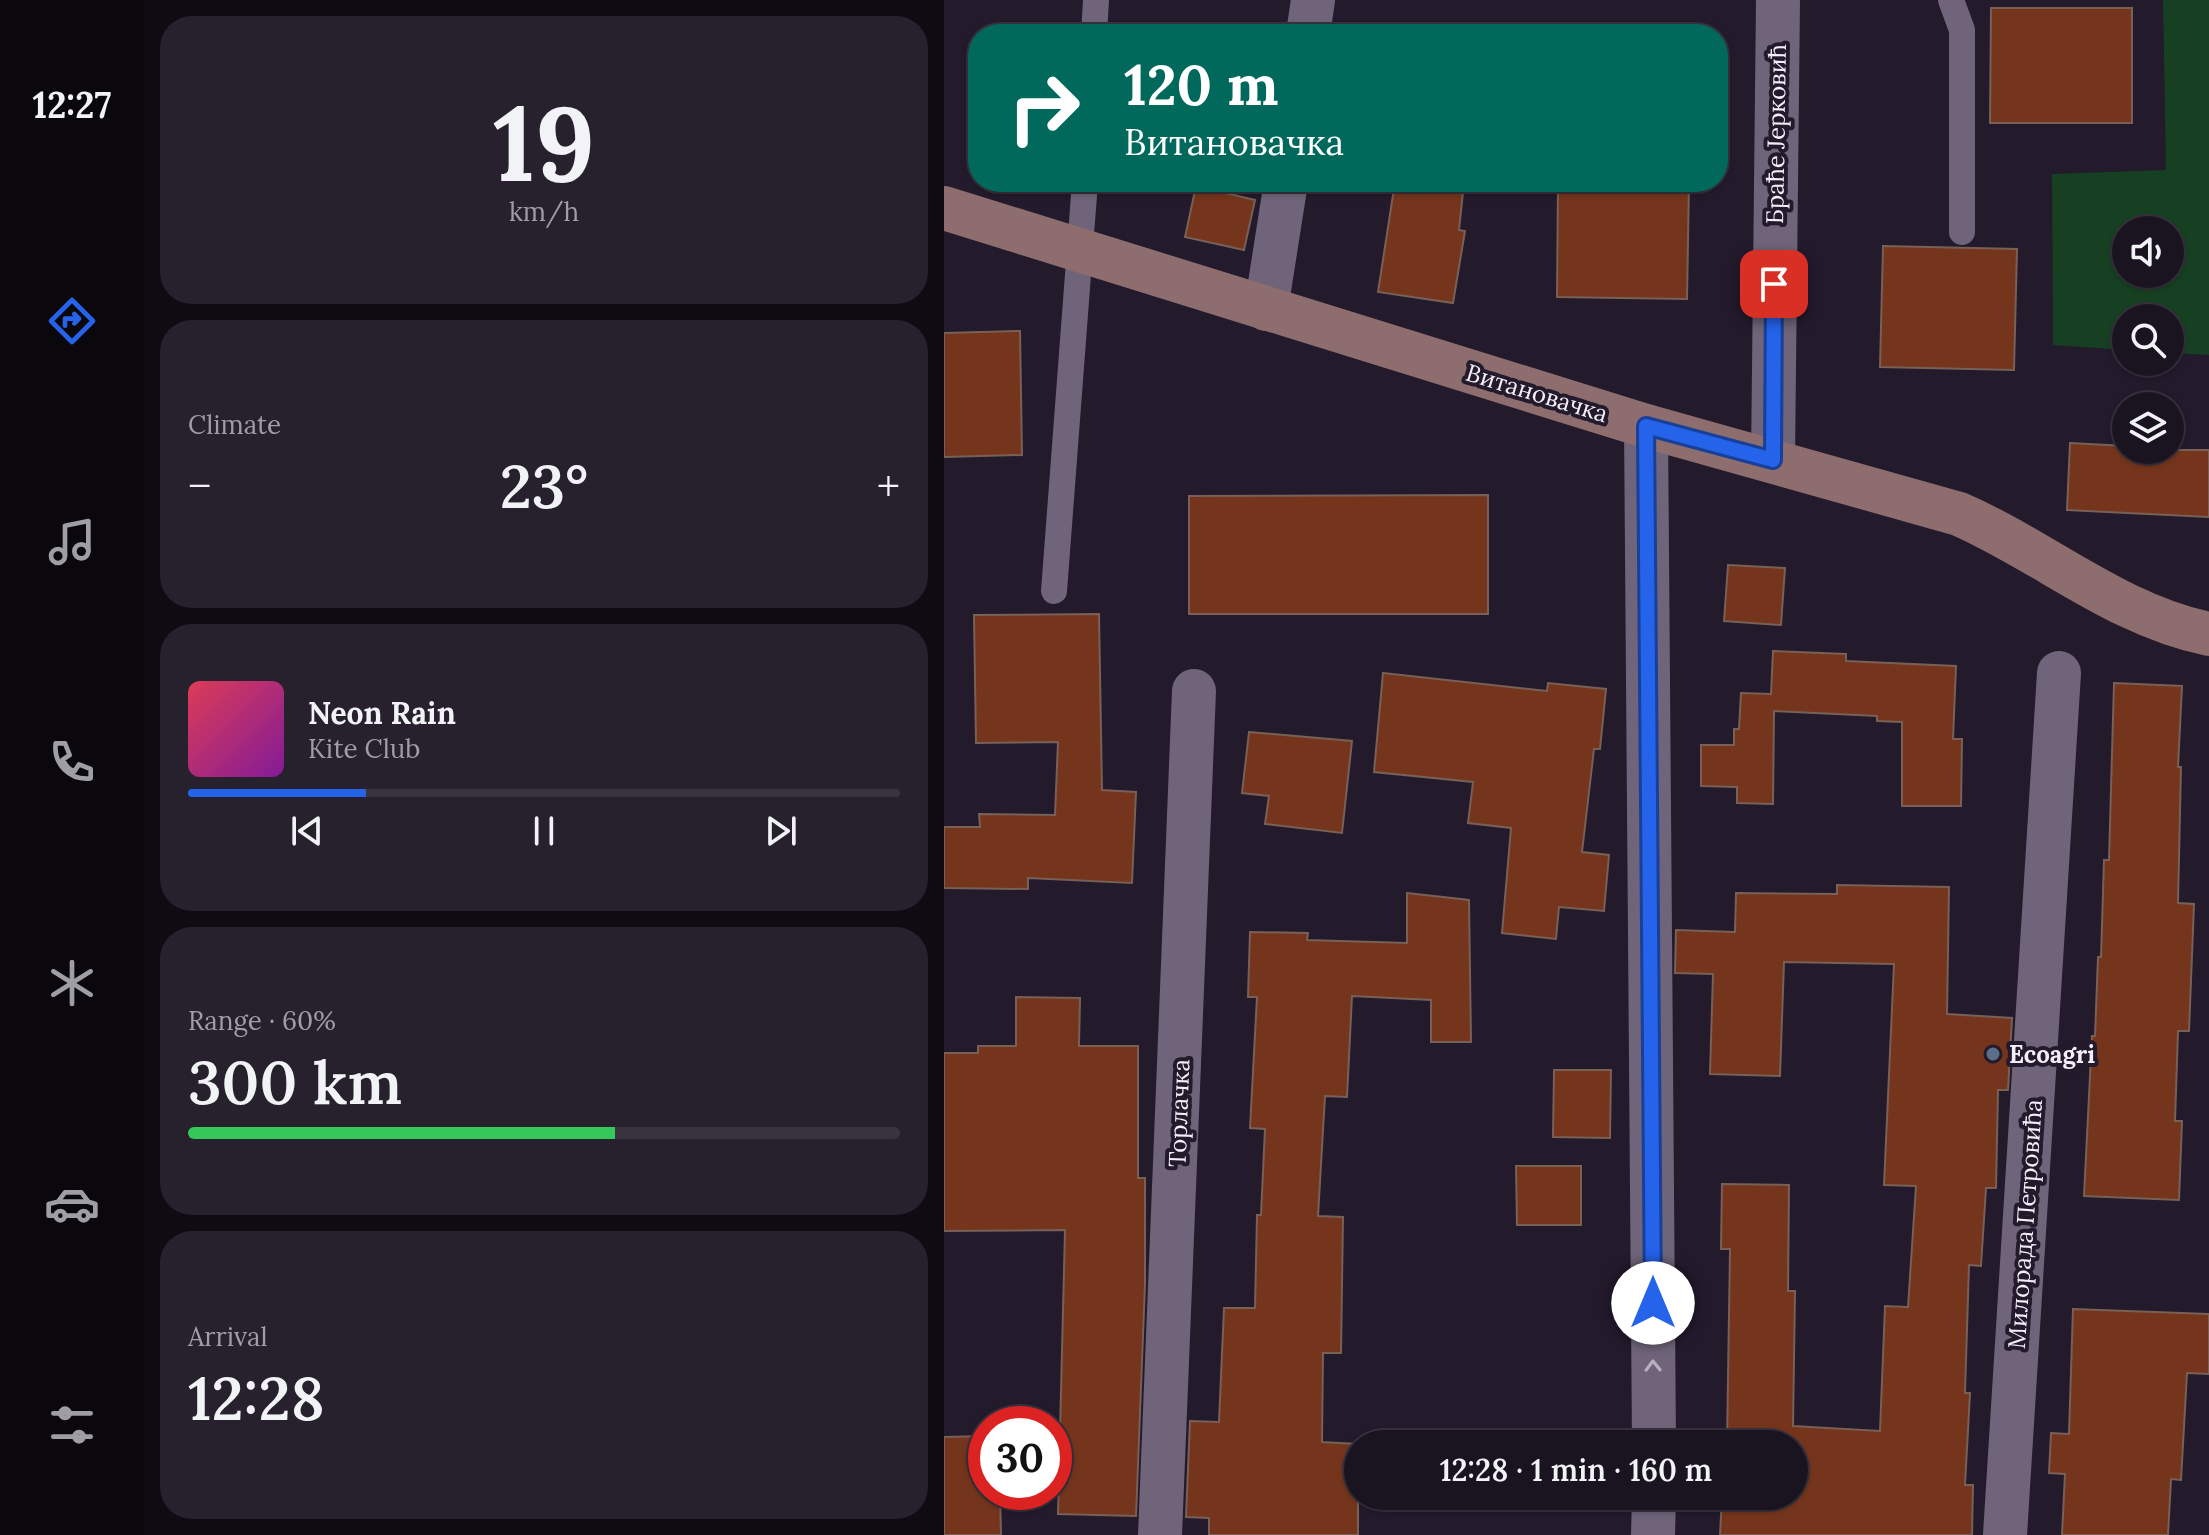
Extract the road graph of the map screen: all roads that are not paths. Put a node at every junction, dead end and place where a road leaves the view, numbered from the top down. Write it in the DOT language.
graph roads {
  1 [pos="1096,0"];
  2 [pos="1313,0"];
  3 [pos="1778,0"];
  4 [pos="1951,0"];
  5 [pos="1095,24"];
  6 [pos="1309,24"];
  7 [pos="1084,192"];
  8 [pos="1284,192"];
  9 [pos="944,208"];
  10 [pos="1962,232"];
  11 [pos="1081,251"];
  12 [pos="1266,309"];
  13 [pos="1646,426"];
  14 [pos="1773,460"];
  15 [pos="1054,591"];
  16 [pos="2209,634"];
  17 [pos="2059,673"];
  18 [pos="1194,691"];
  19 [pos="1654,1430"];
  20 [pos="1654,1510"];
  21 [pos="1160,1535"];
  22 [pos="1653,1535"];
  23 [pos="2005,1535"];
  1 -- 5 [label="lane"];
  2 -- 6 [label="street"];
  3 -- 14 [label="street, Браће Јерковић"];
  4 -- 10 [label="lane"];
  7 -- 11 [label="lane"];
  8 -- 12 [label="street"];
  9 -- 11 [label="street, Витановачка"];
  11 -- 12 [label="street, Витановачка"];
  11 -- 15 [label="lane"];
  12 -- 13 [label="street, Витановачка"];
  13 -- 14 [label="street, Витановачка"];
  19 -- 13 [label="street, one-way"];
  14 -- 16 [label="street, Витановачка"];
  17 -- 23 [label="street, Милорада Петровића"];
  18 -- 21 [label="street, Торлачка"];
  20 -- 22 [label="street"];
}
